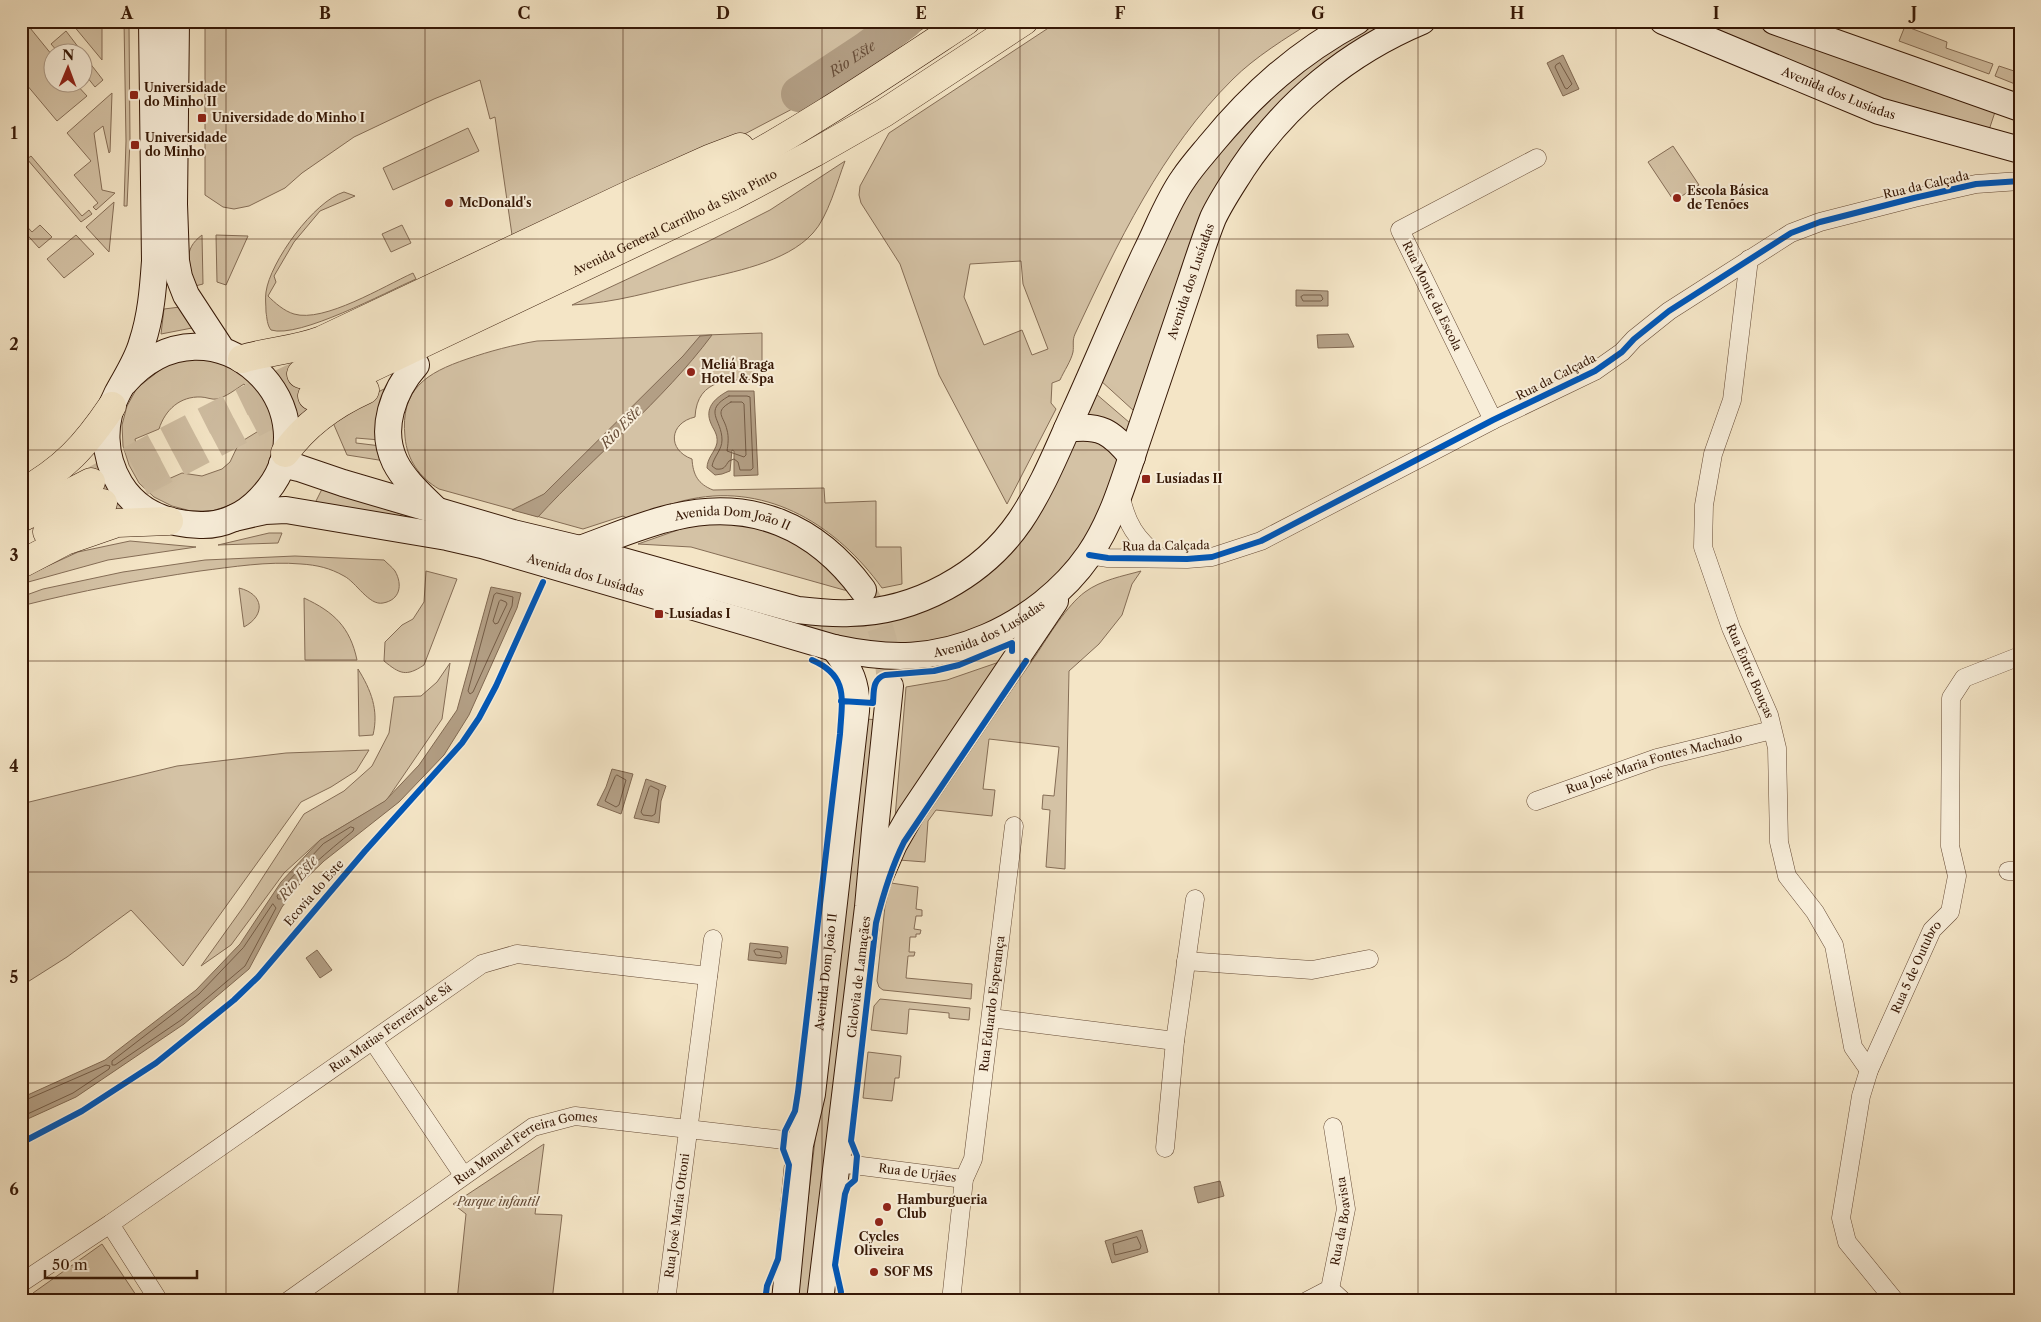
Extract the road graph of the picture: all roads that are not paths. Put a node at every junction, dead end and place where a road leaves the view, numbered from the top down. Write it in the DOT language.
graph roads {
  1 [pos="152,21"];
  2 [pos="176,21"];
  3 [pos="966,21"];
  4 [pos="1024,21"];
  5 [pos="1357,21"];
  6 [pos="1422,21"];
  7 [pos="1663,21"];
  8 [pos="1774,21"];
  9 [pos="2018,108"];
  10 [pos="806,126"];
  11 [pos="2012,148"];
  12 [pos="817,152"];
  13 [pos="1537,158"];
  14 [pos="2020,182"];
  15 [pos="1749,259"];
  16 [pos="232,355"];
  17 [pos="416,365"];
  18 [pos="118,394"];
  19 [pos="1493,420"];
  20 [pos="1067,429"];
  21 [pos="1132,457"];
  22 [pos="283,458"];
  23 [pos="1120,490"];
  24 [pos="21,493"];
  25 [pos="438,511"];
  26 [pos="21,518"];
  27 [pos="234,518"];
  28 [pos="169,521"];
  29 [pos="21,546"];
  30 [pos="580,549"];
  31 [pos="1089,556"];
  32 [pos="1160,558"];
  33 [pos="21,564"];
  34 [pos="1067,583"];
  35 [pos="863,590"];
  36 [pos="834,648"];
  37 [pos="2020,656"];
  38 [pos="890,686"];
  39 [pos="1772,730"];
  40 [pos="1536,801"];
  41 [pos="1014,826"];
  42 [pos="1195,899"];
  43 [pos="868,907"];
  44 [pos="713,939"];
  45 [pos="1369,959"];
  46 [pos="1186,961"];
  47 [pos="708,976"];
  48 [pos="991,1018"];
  49 [pos="373,1041"];
  50 [pos="1175,1041"];
  51 [pos="1869,1070"];
  52 [pos="1333,1127"];
  53 [pos="688,1129"];
  54 [pos="800,1145"];
  55 [pos="1164,1148"];
  56 [pos="838,1163"];
  57 [pos="463,1175"];
  58 [pos="964,1179"];
  59 [pos="110,1224"];
  60 [pos="21,1283"];
  61 [pos="1336,1295"];
  62 [pos="1888,1298"];
  63 [pos="159,1301"];
  64 [pos="288,1301"];
  65 [pos="666,1301"];
  66 [pos="785,1301"];
  67 [pos="820,1301"];
  68 [pos="951,1301"];
  69 [pos="1306,1301"];
  1 -- 18 [label="main road"];
  2 -- 16 [label="main road"];
  3 -- 10 [label="main road, Avenida General Carrilho da Silva Pinto"];
  4 -- 12 [label="main road, Avenida General Carrilho da Silva Pinto"];
  5 -- 20 [label="main road, Avenida dos Lusíadas"];
  6 -- 21 [label="main road, Avenida dos Lusíadas"];
  7 -- 11 [label="main road, Avenida dos Lusíadas"];
  8 -- 9 [label="main road"];
  9 -- 11 [label="main road"];
  10 -- 12 [label="main road, Avenida General Carrilho da Silva Pinto"];
  10 -- 16 [label="main road"];
  12 -- 17 [label="main road"];
  13 -- 19 [label="street, Rua Monte da Escola"];
  14 -- 15 [label="street, Rua da Calçada"];
  15 -- 19 [label="street, Rua da Calçada"];
  15 -- 39 [label="street, Rua Entre Bouças"];
  16 -- 18 [label="main road"];
  16 -- 22 [label="main road"];
  17 -- 22 [label="main road"];
  17 -- 25 [label="main road"];
  18 -- 24 [label="main road"];
  18 -- 28 [label="main road"];
  19 -- 32 [label="street, Rua da Calçada"];
  20 -- 21 [label="main road"];
  20 -- 30 [label="main road, Avenida dos Lusíadas"];
  21 -- 23 [label="main road, Avenida dos Lusíadas"];
  22 -- 25 [label="main road, Avenida dos Lusíadas"];
  22 -- 27 [label="main road"];
  23 -- 31 [label="main road, Avenida dos Lusíadas"];
  23 -- 32 [label="street, Rua da Calçada"];
  25 -- 30 [label="main road, Avenida dos Lusíadas"];
  26 -- 29 [label="main road"];
  27 -- 28 [label="main road"];
  27 -- 36 [label="main road, Avenida dos Lusíadas"];
  28 -- 33 [label="main road"];
  30 -- 35 [label="main road, Avenida Dom João II"];
  31 -- 32 [label="street, Rua da Calçada"];
  31 -- 34 [label="main road, Avenida dos Lusíadas"];
  34 -- 36 [label="main road, Avenida dos Lusíadas"];
  34 -- 43 [label="main road"];
  36 -- 54 [label="main road, Avenida Dom João II"];
  37 -- 51 [label="street, Rua 5 de Outubro"];
  38 -- 43 [label="main road"];
  39 -- 40 [label="street, Rua José Maria Fontes Machado"];
  39 -- 51 [label="street, Rua Entre Bouças"];
  41 -- 48 [label="street, Rua Eduardo Esperança"];
  42 -- 46 [label="street"];
  43 -- 56 [label="main road"];
  44 -- 47 [label="street"];
  45 -- 46 [label="street"];
  46 -- 50 [label="street"];
  47 -- 49 [label="street, Rua Matias Ferreira de Sá"];
  47 -- 53 [label="street"];
  48 -- 50 [label="street"];
  48 -- 58 [label="street, Rua Eduardo Esperança"];
  49 -- 57 [label="street"];
  49 -- 59 [label="street, Rua Matias Ferreira de Sá"];
  50 -- 55 [label="street"];
  51 -- 62 [label="street, Rua 5 de Outubro"];
  52 -- 61 [label="street, Rua da Boavista"];
  53 -- 54 [label="street, Rua Manuel Ferreira Gomes"];
  53 -- 57 [label="street, Rua Manuel Ferreira Gomes"];
  53 -- 65 [label="street, Rua José Maria Ottoni"];
  54 -- 66 [label="main road, Avenida Dom João II"];
  56 -- 58 [label="street, Rua de Urjães"];
  56 -- 67 [label="main road"];
  57 -- 64 [label="street, Rua Manuel Ferreira Gomes"];
  58 -- 68 [label="street, Rua de Urjães"];
  59 -- 60 [label="street, Rua Matias Ferreira de Sá"];
  59 -- 63 [label="street"];
  61 -- 69 [label="street, Rua da Boavista"];
}
